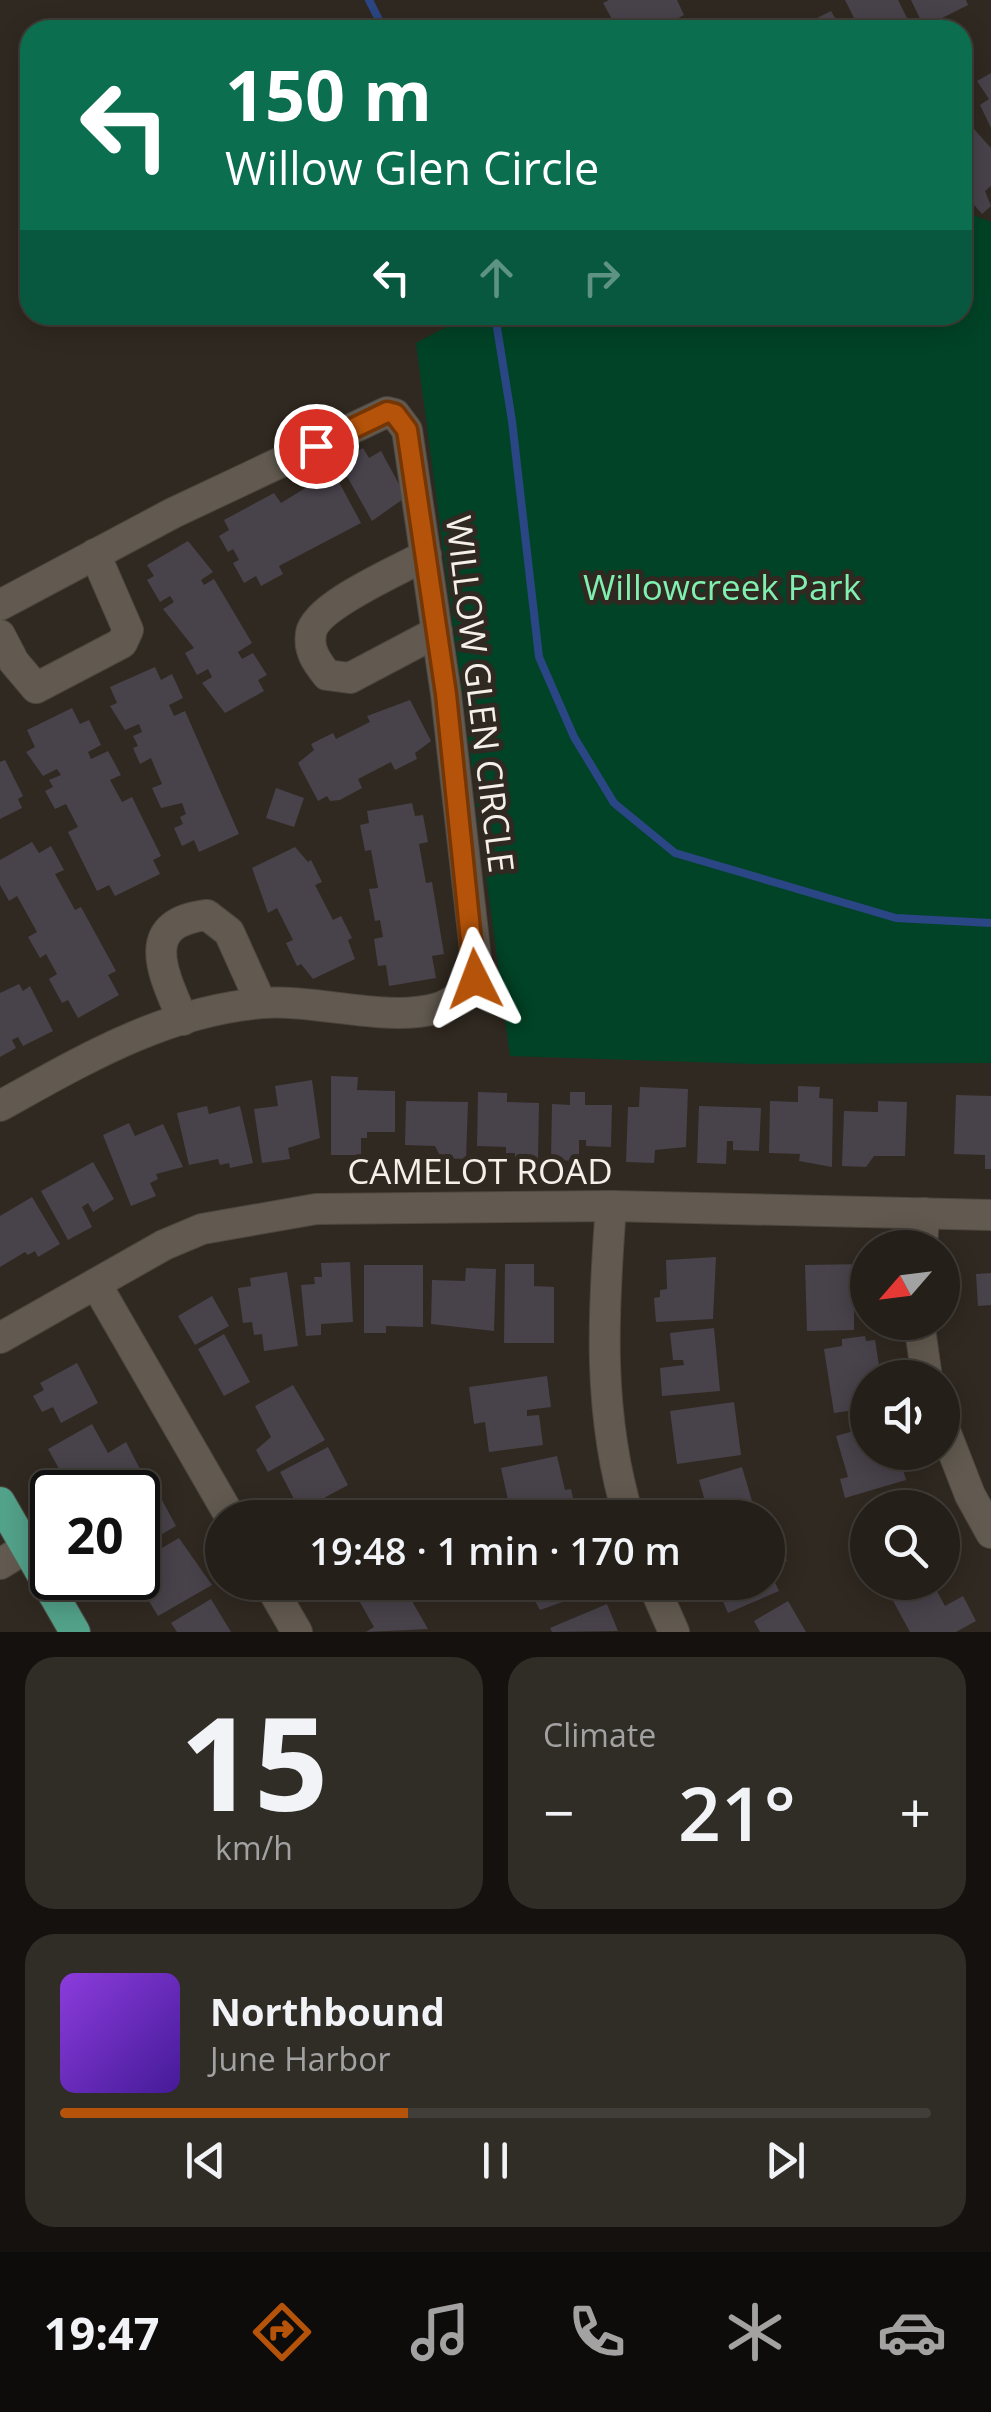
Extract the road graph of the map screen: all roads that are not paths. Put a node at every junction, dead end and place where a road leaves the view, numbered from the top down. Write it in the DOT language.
graph roads {
  1 [pos="95,554"];
  2 [pos="426,555"];
  3 [pos="0,605"];
  4 [pos="437,632"];
  5 [pos="0,635"];
  6 [pos="262,1003"];
  7 [pos="183,1020"];
  8 [pos="0,1106"];
  9 [pos="611,1206"];
  10 [pos="924,1213"];
  11 [pos="991,1215"];
  12 [pos="923,1230"];
  13 [pos="96,1284"];
  14 [pos="0,1338"];
  15 [pos="960,1469"];
  16 [pos="221,1500"];
  17 [pos="624,1500"];
  18 [pos="0,1502"];
  19 [pos="991,1533"];
  20 [pos="13,1556"];
  21 [pos="278,1600"];
  22 [pos="660,1600"];
  23 [pos="74,1632"];
  24 [pos="297,1632"];
  25 [pos="674,1632"];
  1 -- 2 [label="street, WILLOW GLEN CIRCLE"];
  1 -- 3 [label="street, WILLOW GLEN CIRCLE"];
  1 -- 5 [label="street"];
  2 -- 4 [label="street, WILLOW GLEN CIRCLE"];
  2 -- 4 [label="street"];
  4 -- 6 [label="street, WILLOW GLEN CIRCLE"];
  6 -- 7 [label="street, WILLOW GLEN CIRCLE"];
  6 -- 7 [label="street"];
  7 -- 8 [label="street, WILLOW GLEN CIRCLE"];
  9 -- 10 [label="street, CAMELOT ROAD"];
  9 -- 13 [label="street, CAMELOT ROAD"];
  9 -- 17 [label="street"];
  10 -- 11 [label="street, CAMELOT ROAD"];
  10 -- 12 [label="street"];
  13 -- 14 [label="street, CAMELOT ROAD"];
  13 -- 16 [label="street"];
  15 -- 19 [label="street"];
  18 -- 20 [label="main road"];
  20 -- 23 [label="main road"];
  21 -- 24 [label="street"];
  22 -- 25 [label="street"];
}
